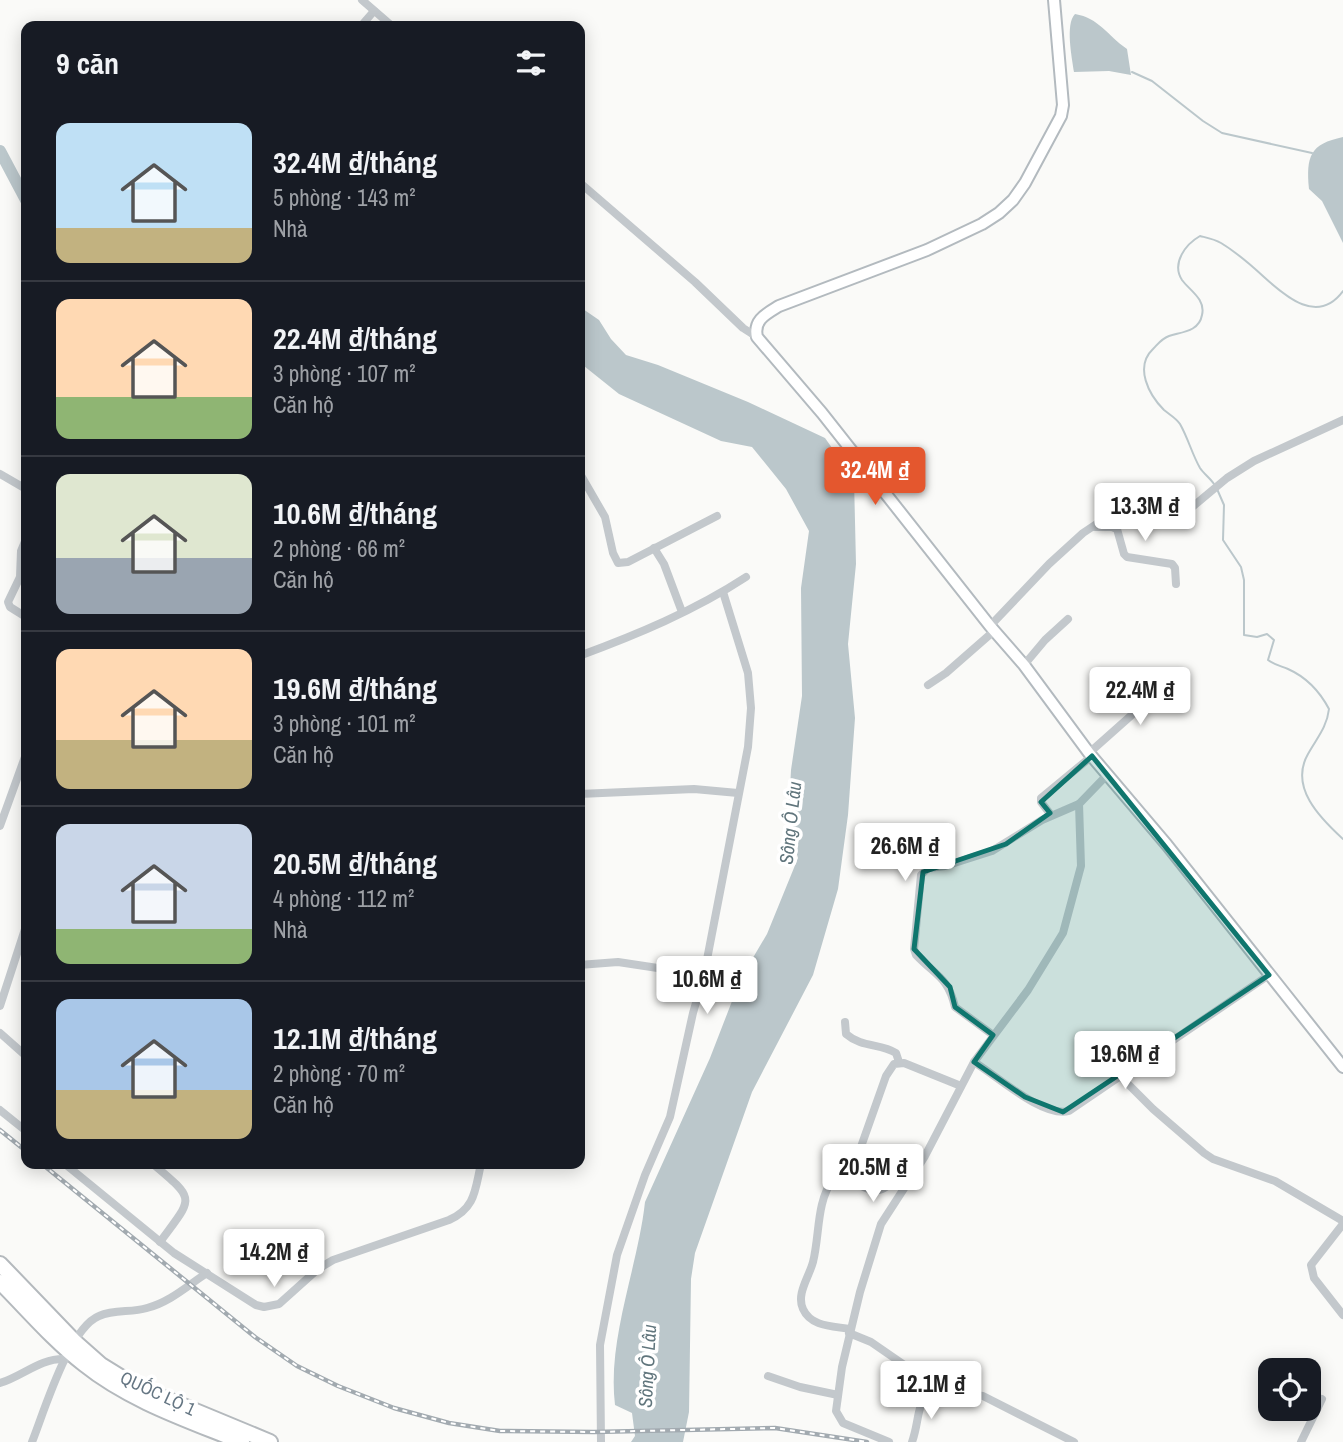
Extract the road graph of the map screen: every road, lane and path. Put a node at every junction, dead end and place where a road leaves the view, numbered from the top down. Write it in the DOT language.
graph roads {
  1 [pos="362,0"];
  2 [pos="1054,0"];
  3 [pos="374,11"];
  4 [pos="365,21"];
  5 [pos="387,21"];
  6 [pos="585,188"];
  7 [pos="757,337"];
  8 [pos="1343,420"];
  9 [pos="0,474"];
  10 [pos="585,482"];
  11 [pos="21,486"];
  12 [pos="717,516"];
  13 [pos="1092,527"];
  14 [pos="654,548"];
  15 [pos="21,551"];
  16 [pos="746,577"];
  17 [pos="1176,584"];
  18 [pos="723,592"];
  19 [pos="682,612"];
  20 [pos="21,614"];
  21 [pos="1068,619"];
  22 [pos="992,628"];
  23 [pos="585,653"];
  24 [pos="1024,665"];
  25 [pos="928,685"];
  26 [pos="1184,689"];
  27 [pos="1091,754"];
  28 [pos="1108,774"];
  29 [pos="21,780"];
  30 [pos="738,793"];
  31 [pos="585,794"];
  32 [pos="1079,803"];
  33 [pos="1051,814"];
  34 [pos="0,826"];
  35 [pos="21,941"];
  36 [pos="585,965"];
  37 [pos="704,975"];
  38 [pos="1269,975"];
  39 [pos="0,1006"];
  40 [pos="845,1022"];
  41 [pos="0,1032"];
  42 [pos="993,1035"];
  43 [pos="21,1051"];
  44 [pos="899,1062"];
  45 [pos="974,1062"];
  46 [pos="1343,1067"];
  47 [pos="1121,1076"];
  48 [pos="961,1086"];
  49 [pos="0,1110"];
  50 [pos="21,1127"];
  51 [pos="71,1169"];
  52 [pos="159,1169"];
  53 [pos="480,1169"];
  54 [pos="911,1176"];
  55 [pos="848,1179"];
  56 [pos="1343,1223"];
  57 [pos="159,1242"];
  58 [pos="0,1264"];
  59 [pos="207,1273"];
  60 [pos="0,1282"];
  61 [pos="1343,1315"];
  62 [pos="850,1331"];
  63 [pos="69,1351"];
  64 [pos="768,1376"];
  65 [pos="0,1383"];
  66 [pos="933,1386"];
  67 [pos="838,1395"];
  68 [pos="1322,1399"];
  69 [pos="234,1441"];
  70 [pos="32,1442"];
  71 [pos="270,1442"];
  72 [pos="601,1442"];
  73 [pos="889,1442"];
  74 [pos="912,1442"];
  75 [pos="1074,1442"];
  76 [pos="1301,1442"];
  1 -- 3 [label="street"];
  2 -- 7 [label="main road"];
  3 -- 4 [label="street"];
  3 -- 5 [label="street"];
  6 -- 7 [label="street"];
  7 -- 22 [label="main road"];
  8 -- 13 [label="street"];
  9 -- 11 [label="street"];
  10 -- 14 [label="street"];
  12 -- 14 [label="street"];
  13 -- 17 [label="street"];
  13 -- 22 [label="street"];
  14 -- 19 [label="street"];
  15 -- 20 [label="street"];
  16 -- 18 [label="street"];
  18 -- 19 [label="street"];
  18 -- 30 [label="street"];
  19 -- 23 [label="street"];
  21 -- 24 [label="street"];
  22 -- 24 [label="main road"];
  22 -- 25 [label="street"];
  24 -- 27 [label="main road"];
  26 -- 27 [label="street"];
  27 -- 28 [label="main road"];
  27 -- 33 [label="street"];
  28 -- 32 [label="street"];
  28 -- 38 [label="main road"];
  29 -- 34 [label="street"];
  30 -- 31 [label="street"];
  30 -- 37 [label="street"];
  32 -- 33 [label="street"];
  32 -- 42 [label="street"];
  33 -- 42 [label="street"];
  35 -- 39 [label="street"];
  36 -- 37 [label="street"];
  37 -- 72 [label="street"];
  38 -- 46 [label="main road"];
  38 -- 47 [label="street"];
  40 -- 44 [label="street"];
  41 -- 43 [label="street"];
  42 -- 45 [label="street"];
  44 -- 48 [label="street"];
  44 -- 55 [label="street"];
  45 -- 47 [label="street"];
  45 -- 48 [label="street"];
  47 -- 56 [label="street"];
  48 -- 54 [label="street"];
  49 -- 50 [label="street"];
  51 -- 57 [label="street"];
  52 -- 57 [label="street"];
  53 -- 59 [label="street"];
  54 -- 55 [label="street"];
  54 -- 62 [label="street"];
  55 -- 62 [label="street"];
  56 -- 61 [label="street"];
  57 -- 59 [label="street"];
  58 -- 63 [label="highway, QUỐC LỘ 1"];
  59 -- 63 [label="street"];
  60 -- 63 [label="highway, QUỐC LỘ 1"];
  62 -- 66 [label="street"];
  62 -- 67 [label="street"];
  63 -- 65 [label="street"];
  63 -- 69 [label="highway, QUỐC LỘ 1"];
  63 -- 70 [label="street"];
  63 -- 71 [label="highway, QUỐC LỘ 1"];
  64 -- 67 [label="street"];
  66 -- 74 [label="street"];
  66 -- 75 [label="street"];
  67 -- 73 [label="street"];
  68 -- 76 [label="street"];
}
